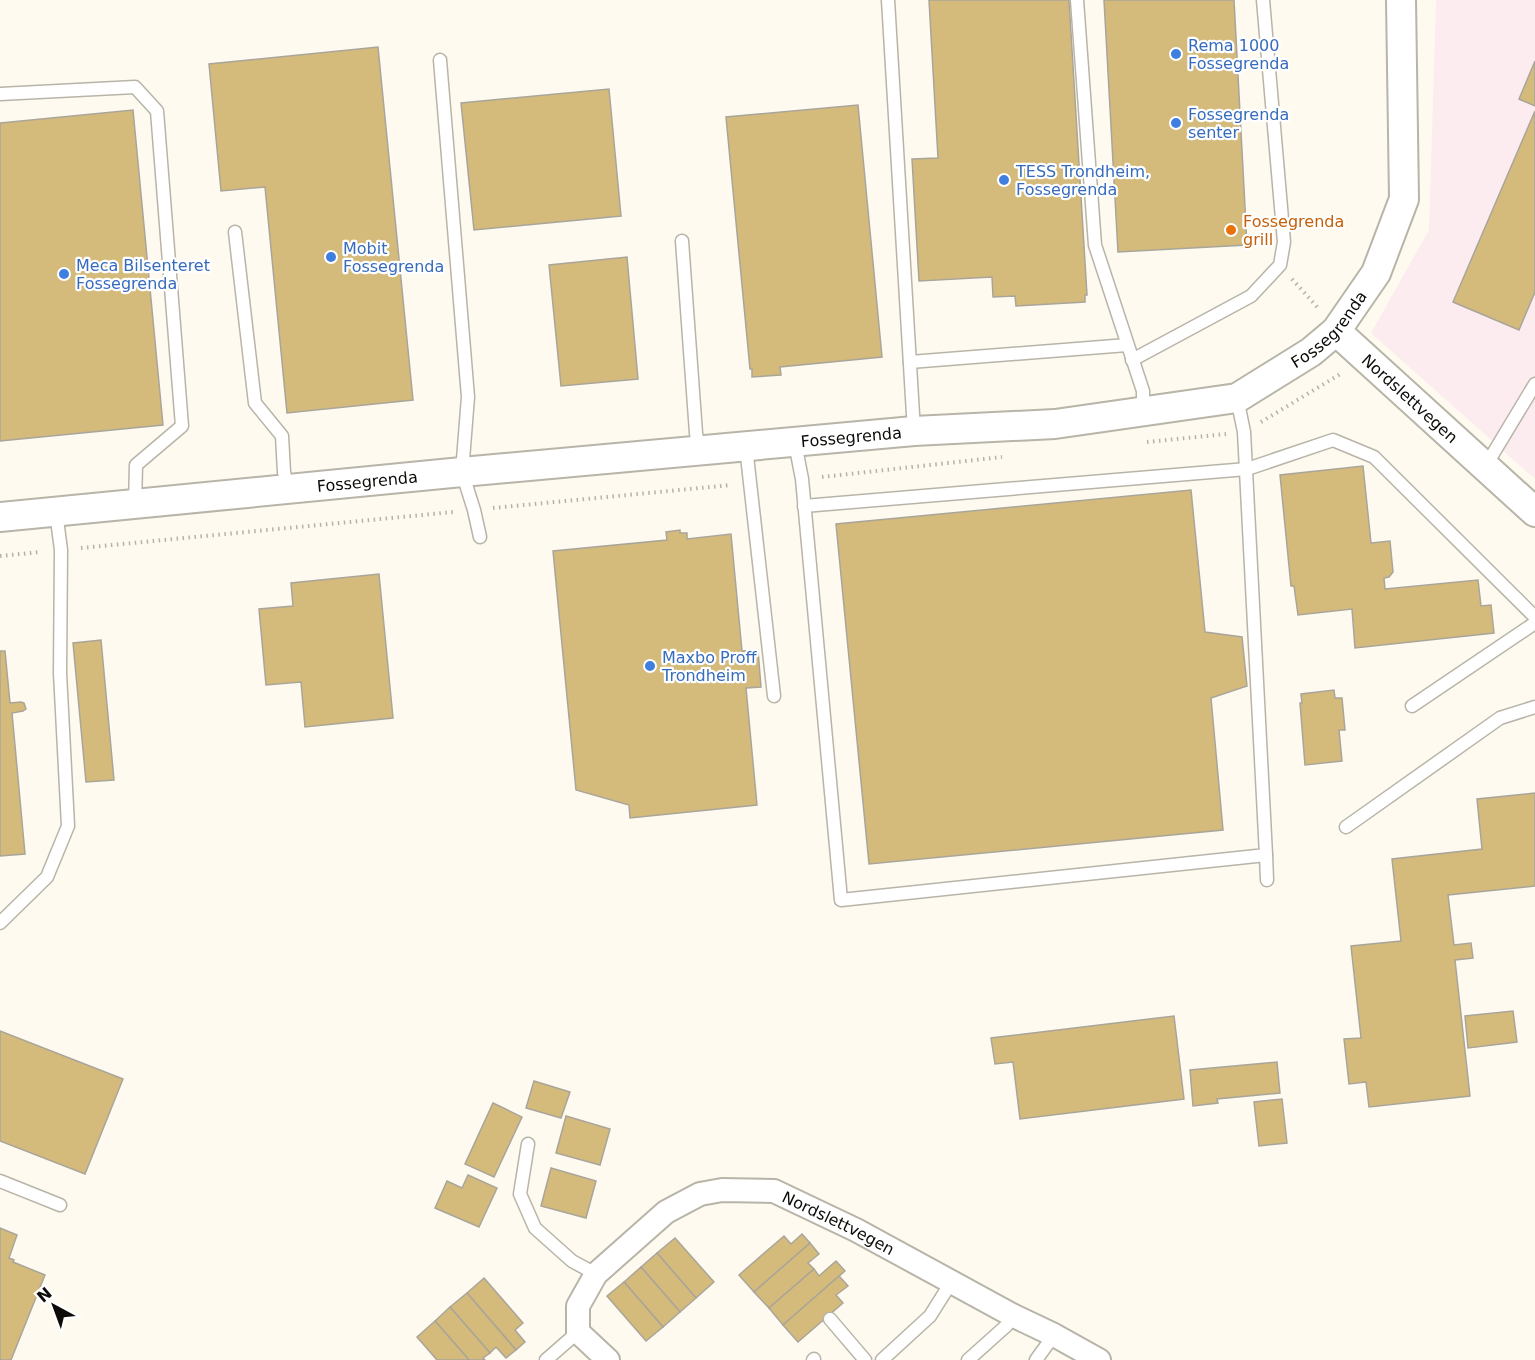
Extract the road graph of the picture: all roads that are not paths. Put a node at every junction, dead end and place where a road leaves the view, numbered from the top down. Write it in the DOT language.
graph roads {
  1 [pos="888,0"];
  2 [pos="1077,0"];
  3 [pos="1263,0"];
  4 [pos="1401,0"];
  5 [pos="440,60"];
  6 [pos="0,94"];
  7 [pos="235,232"];
  8 [pos="682,241"];
  9 [pos="1330,322"];
  10 [pos="1127,345"];
  11 [pos="1132,360"];
  12 [pos="910,362"];
  13 [pos="1535,384"];
  14 [pos="1237,398"];
  15 [pos="1143,412"];
  16 [pos="914,431"];
  17 [pos="795,443"];
  18 [pos="746,447"];
  19 [pos="699,452"];
  20 [pos="1485,466"];
  21 [pos="1246,469"];
  22 [pos="462,472"];
  23 [pos="288,489"];
  24 [pos="135,504"];
  25 [pos="804,506"];
  26 [pos="56,512"];
  27 [pos="1535,513"];
  28 [pos="0,517"];
  29 [pos="480,537"];
  30 [pos="1535,617"];
  31 [pos="1535,623"];
  32 [pos="774,696"];
  33 [pos="1412,706"];
  34 [pos="1535,707"];
  35 [pos="1346,827"];
  36 [pos="1266,855"];
  37 [pos="1267,880"];
  38 [pos="0,923"];
  39 [pos="528,1144"];
  40 [pos="0,1181"];
  41 [pos="60,1205"];
  42 [pos="596,1274"];
  43 [pos="952,1281"];
  44 [pos="1014,1316"];
  45 [pos="830,1319"];
  46 [pos="578,1332"];
  47 [pos="1054,1335"];
  48 [pos="546,1360"];
  49 [pos="608,1360"];
  50 [pos="865,1360"];
  51 [pos="882,1360"];
  52 [pos="968,1360"];
  53 [pos="1036,1360"];
  54 [pos="1099,1360"];
  1 -- 12 [label="lane"];
  2 -- 10 [label="lane"];
  3 -- 11 [label="lane"];
  4 -- 9 [label="street, Fossegrenda"];
  5 -- 22 [label="lane"];
  6 -- 24 [label="lane"];
  7 -- 23 [label="lane"];
  8 -- 19 [label="lane"];
  9 -- 14 [label="street, Fossegrenda"];
  9 -- 20 [label="street, Nordslettvegen"];
  10 -- 11 [label="lane"];
  10 -- 12 [label="lane"];
  11 -- 15 [label="lane"];
  12 -- 16 [label="lane"];
  13 -- 20 [label="lane"];
  14 -- 15 [label="street, Fossegrenda"];
  14 -- 21 [label="lane"];
  15 -- 16 [label="street, Fossegrenda"];
  16 -- 17 [label="street, Fossegrenda"];
  17 -- 18 [label="street, Fossegrenda"];
  17 -- 25 [label="lane"];
  18 -- 19 [label="street, Fossegrenda"];
  18 -- 32 [label="lane"];
  19 -- 22 [label="street, Fossegrenda"];
  20 -- 27 [label="street, Nordslettvegen"];
  21 -- 25 [label="lane"];
  21 -- 30 [label="lane"];
  21 -- 36 [label="lane"];
  22 -- 23 [label="street, Fossegrenda"];
  22 -- 29 [label="lane"];
  23 -- 24 [label="street, Fossegrenda"];
  24 -- 26 [label="street, Fossegrenda"];
  25 -- 36 [label="lane"];
  26 -- 28 [label="street, Fossegrenda"];
  26 -- 38 [label="lane"];
  31 -- 33 [label="lane"];
  34 -- 35 [label="lane"];
  36 -- 37 [label="lane"];
  39 -- 42 [label="lane"];
  40 -- 41 [label="lane"];
  42 -- 43 [label="street, Nordslettvegen"];
  42 -- 46 [label="street, Nordslettvegen"];
  43 -- 44 [label="street, Nordslettvegen"];
  43 -- 51 [label="lane"];
  44 -- 47 [label="street, Nordslettvegen"];
  44 -- 52 [label="lane"];
  45 -- 50 [label="lane"];
  46 -- 48 [label="lane"];
  46 -- 49 [label="street"];
  47 -- 53 [label="lane"];
  47 -- 54 [label="street, Nordslettvegen"];
}
